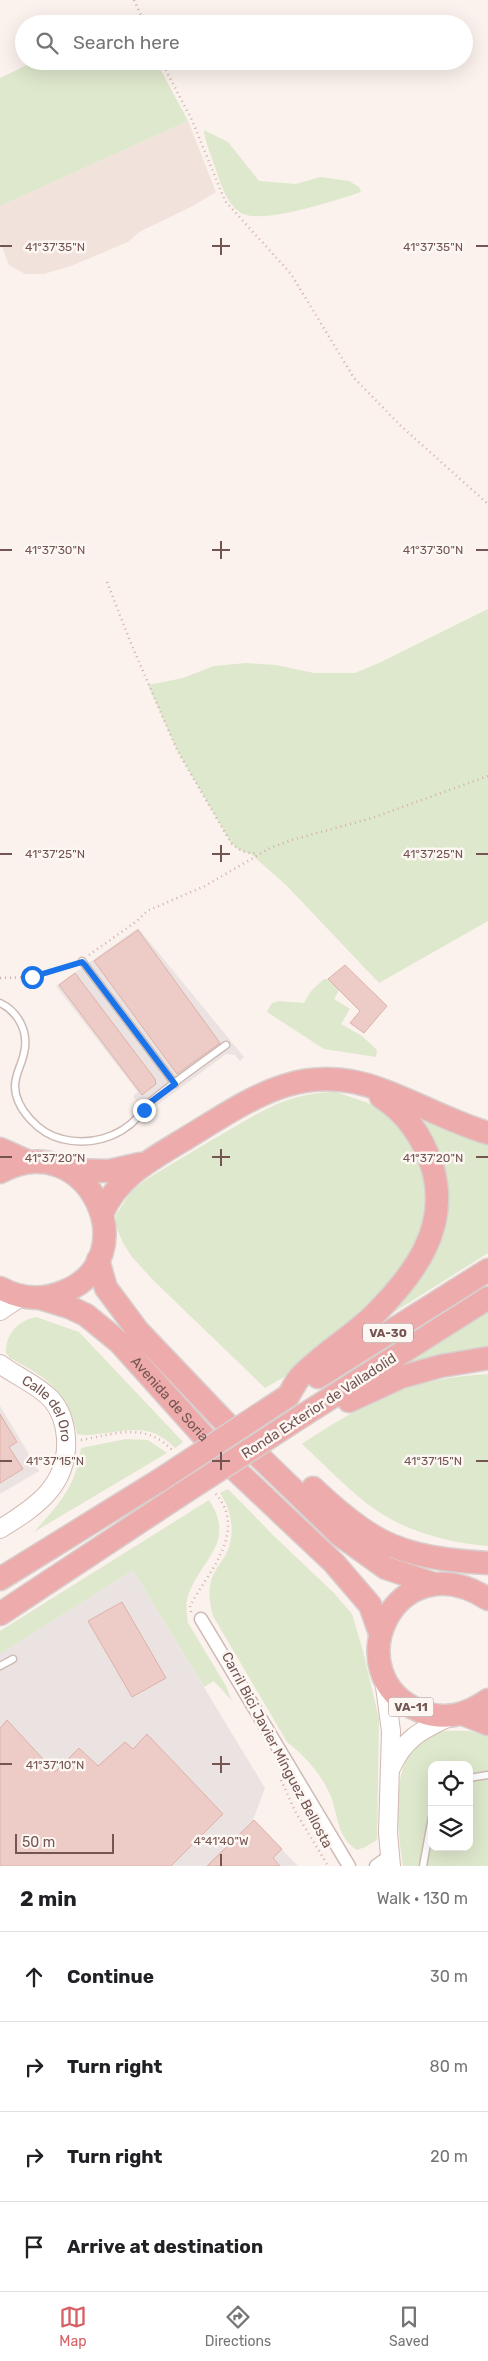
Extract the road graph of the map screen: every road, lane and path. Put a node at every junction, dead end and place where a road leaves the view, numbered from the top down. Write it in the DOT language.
graph roads {
  1 [pos="134,0"];
  2 [pos="141,15"];
  3 [pos="166,70"];
  4 [pos="488,504"];
  5 [pos="107,582"];
  6 [pos="488,776"];
  7 [pos="258,853"];
  8 [pos="82,962"];
  9 [pos="0,978"];
  10 [pos="0,1003"];
  11 [pos="226,1045"];
  12 [pos="352,1082"];
  13 [pos="175,1084"];
  14 [pos="488,1133"];
  15 [pos="0,1149"];
  16 [pos="151,1160"];
  17 [pos="29,1162"];
  18 [pos="68,1170"];
  19 [pos="0,1172"];
  20 [pos="102,1214"];
  21 [pos="98,1260"];
  22 [pos="488,1270"];
  23 [pos="0,1288"];
  24 [pos="31,1297"];
  25 [pos="488,1298"];
  26 [pos="0,1311"];
  27 [pos="138,1331"];
  28 [pos="488,1358"];
  29 [pos="0,1364"];
  30 [pos="288,1396"];
  31 [pos="302,1416"];
  32 [pos="78,1440"];
  33 [pos="179,1456"];
  34 [pos="211,1489"];
  35 [pos="0,1529"];
  36 [pos="488,1563"];
  37 [pos="0,1579"];
  38 [pos="434,1584"];
  39 [pos="488,1599"];
  40 [pos="0,1614"];
  41 [pos="197,1619"];
  42 [pos="380,1633"];
  43 [pos="13,1659"];
  44 [pos="0,1666"];
  45 [pos="384,1676"];
  46 [pos="488,1700"];
  47 [pos="457,1715"];
  48 [pos="488,1724"];
  49 [pos="391,1768"];
  50 [pos="279,1775"];
  51 [pos="488,1776"];
  52 [pos="473,1778"];
  53 [pos="428,1837"];
  54 [pos="386,1863"];
  55 [pos="328,1866"];
  56 [pos="349,1866"];
  57 [pos="422,1866"];
  1 -- 2 [label="path"];
  3 -- 4 [label="path"];
  5 -- 7 [label="path"];
  6 -- 7 [label="path"];
  7 -- 8 [label="path"];
  8 -- 9 [label="path"];
  8 -- 13 [label="lane"];
  10 -- 13 [label="lane"];
  11 -- 13 [label="lane"];
  12 -- 14 [label="highway"];
  12 -- 16 [label="highway"];
  12 -- 30 [label="highway"];
  15 -- 17 [label="highway, VA-11"];
  16 -- 18 [label="highway"];
  16 -- 20 [label="highway"];
  17 -- 18 [label="highway, VA-11"];
  17 -- 19 [label="highway, VA-11"];
  18 -- 20 [label="highway, VA-11"];
  20 -- 21 [label="highway, VA-11"];
  21 -- 24 [label="highway, VA-11"];
  21 -- 27 [label="highway, Avenida de Soria / VA-11"];
  22 -- 30 [label="highway, Ronda Exterior de Valladolid / VA-30"];
  23 -- 24 [label="highway, VA-11"];
  24 -- 26 [label="main road"];
  24 -- 42 [label="highway, Avenida de Soria / VA-11"];
  25 -- 31 [label="highway, Ronda Exterior de Valladolid / VA-30"];
  27 -- 36 [label="highway"];
  27 -- 38 [label="highway, Avenida de Soria / VA-11"];
  28 -- 31 [label="highway"];
  29 -- 35 [label="main road, Calle del Oro"];
  30 -- 37 [label="highway, Ronda Exterior de Valladolid / VA-30, bridge"];
  31 -- 40 [label="highway, Ronda Exterior de Valladolid / VA-30, bridge"];
  32 -- 33 [label="path"];
  34 -- 41 [label="path"];
  38 -- 39 [label="highway, VA-11"];
  38 -- 42 [label="highway, VA-11"];
  41 -- 56 [label="street"];
  42 -- 45 [label="highway, VA-11"];
  43 -- 44 [label="lane"];
  45 -- 47 [label="highway, VA-11"];
  45 -- 49 [label="main road"];
  46 -- 47 [label="highway"];
  47 -- 48 [label="highway"];
  47 -- 49 [label="main road"];
  49 -- 54 [label="main road"];
  50 -- 55 [label="path, Carril Bici Javier Mínguez Bellosta"];
  51 -- 52 [label="lane"];
  53 -- 57 [label="lane"];
}
